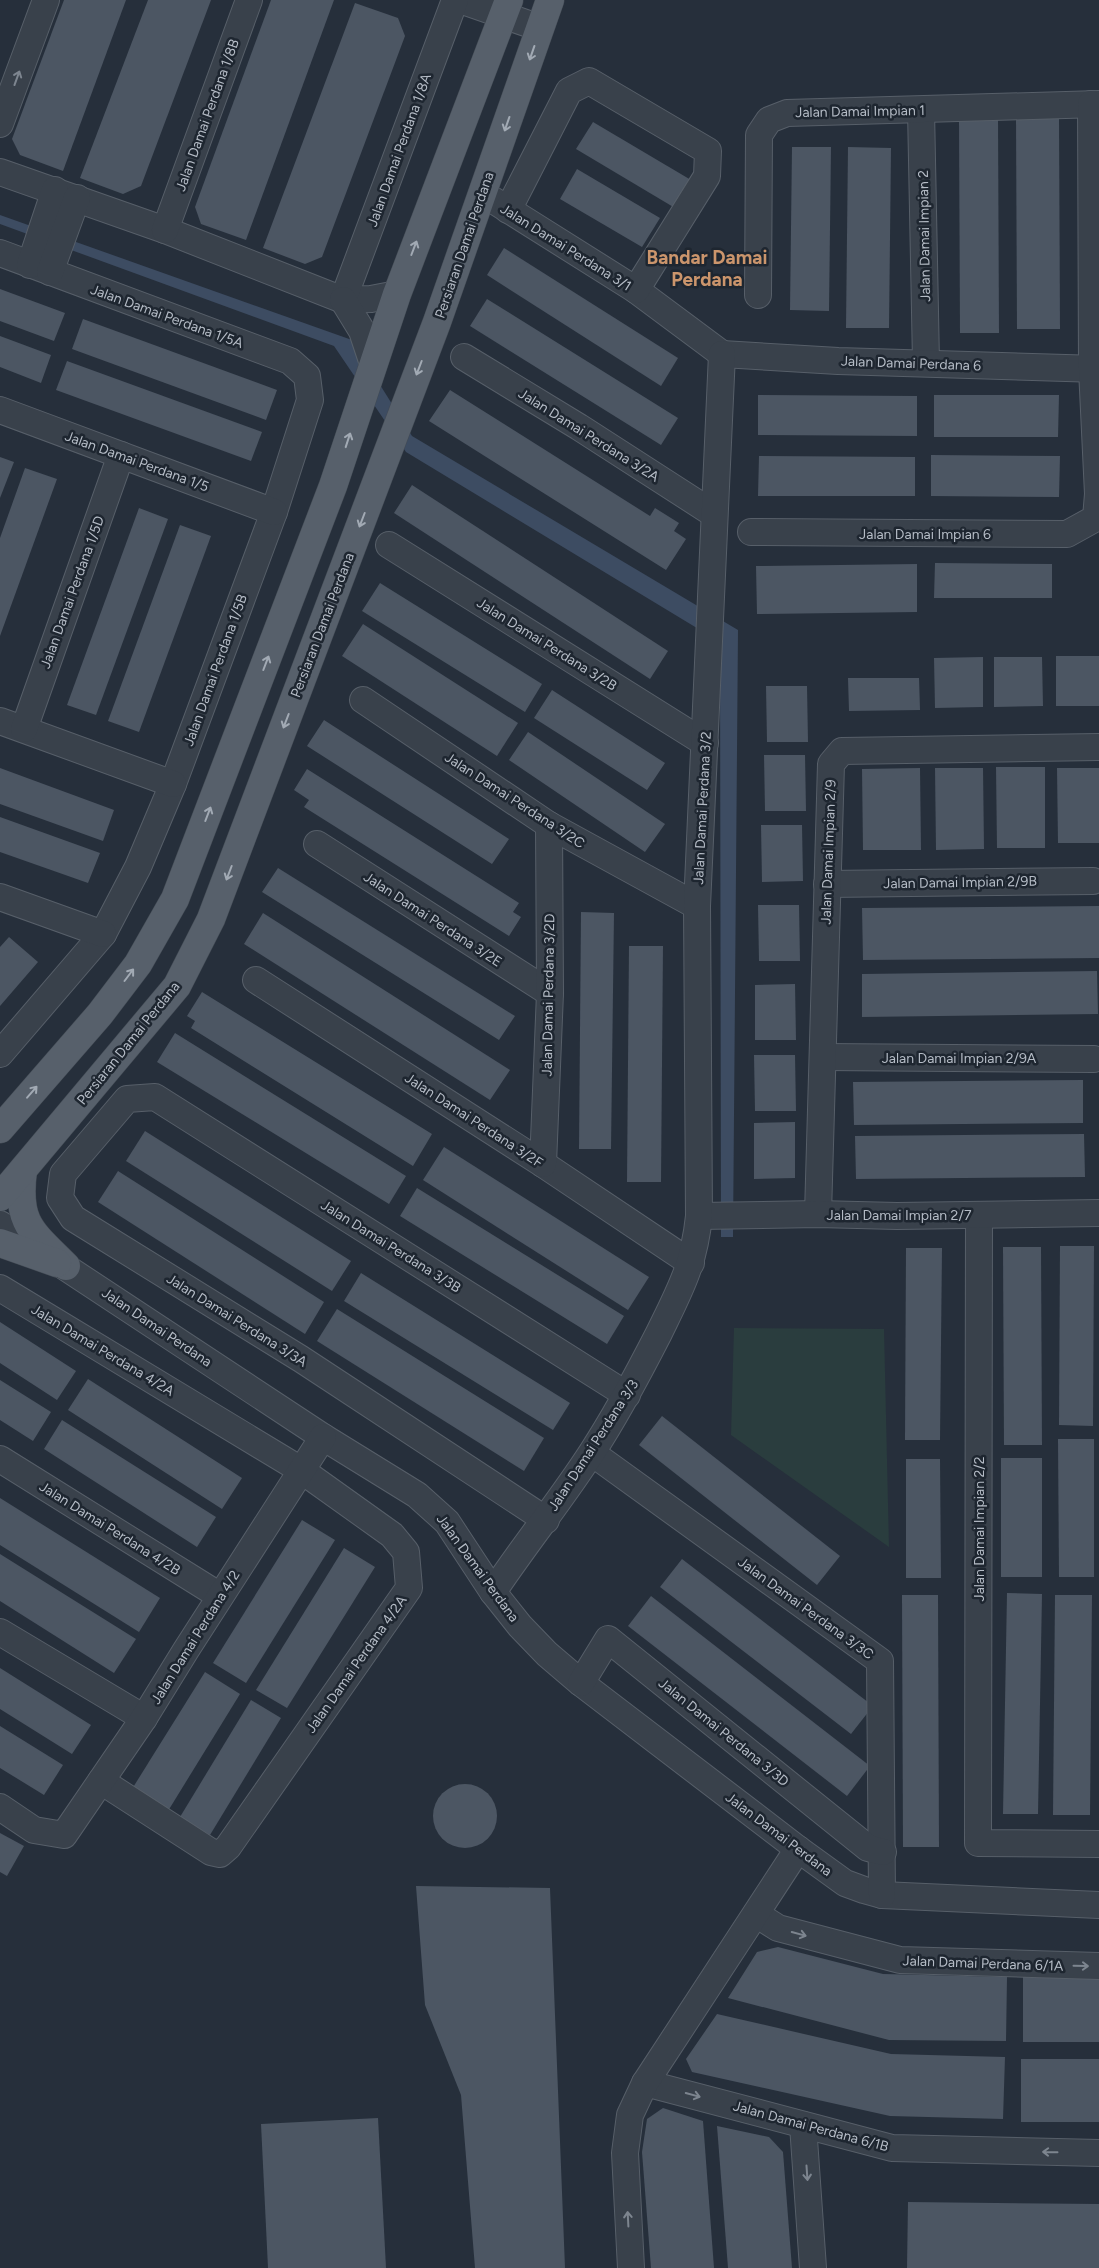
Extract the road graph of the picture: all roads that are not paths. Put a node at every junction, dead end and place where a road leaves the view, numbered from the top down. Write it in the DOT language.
graph roads {
  1 [pos="46,0"];
  2 [pos="249,0"];
  3 [pos="455,0"];
  4 [pos="460,0"];
  5 [pos="550,0"];
  6 [pos="506,8"];
  7 [pos="540,28"];
  8 [pos="1095,104"];
  9 [pos="921,110"];
  10 [pos="0,124"];
  11 [pos="0,172"];
  12 [pos="66,194"];
  13 [pos="482,194"];
  14 [pos="508,210"];
  15 [pos="165,230"];
  16 [pos="46,251"];
  17 [pos="0,253"];
  18 [pos="636,290"];
  19 [pos="397,294"];
  20 [pos="758,295"];
  21 [pos="343,300"];
  22 [pos="722,354"];
  23 [pos="464,357"];
  24 [pos="926,362"];
  25 [pos="373,364"];
  26 [pos="1095,369"];
  27 [pos="310,400"];
  28 [pos="0,410"];
  29 [pos="121,455"];
  30 [pos="1098,502"];
  31 [pos="274,512"];
  32 [pos="714,514"];
  33 [pos="751,532"];
  34 [pos="389,544"];
  35 [pos="363,700"];
  36 [pos="12,725"];
  37 [pos="705,743"];
  38 [pos="1099,747"];
  39 [pos="173,784"];
  40 [pos="549,825"];
  41 [pos="317,844"];
  42 [pos="1093,881"];
  43 [pos="827,884"];
  44 [pos="0,897"];
  45 [pos="697,906"];
  46 [pos="104,934"];
  47 [pos="256,980"];
  48 [pos="550,993"];
  49 [pos="0,1054"];
  50 [pos="823,1058"];
  51 [pos="1094,1059"];
  52 [pos="155,1097"];
  53 [pos="0,1129"];
  54 [pos="543,1164"];
  55 [pos="23,1170"];
  56 [pos="0,1197"];
  57 [pos="1099,1213"];
  58 [pos="818,1214"];
  59 [pos="719,1216"];
  60 [pos="979,1216"];
  61 [pos="0,1224"];
  62 [pos="0,1243"];
  63 [pos="691,1263"];
  64 [pos="66,1266"];
  65 [pos="0,1288"];
  66 [pos="627,1395"];
  67 [pos="323,1437"];
  68 [pos="592,1453"];
  69 [pos="0,1459"];
  70 [pos="301,1470"];
  71 [pos="546,1520"];
  72 [pos="493,1592"];
  73 [pos="220,1596"];
  74 [pos="0,1632"];
  75 [pos="581,1683"];
  76 [pos="144,1718"];
  77 [pos="101,1781"];
  78 [pos="0,1807"];
  79 [pos="1099,1844"];
  80 [pos="798,1849"];
  81 [pos="883,1852"];
  82 [pos="882,1895"];
  83 [pos="1099,1905"];
  84 [pos="756,1914"];
  85 [pos="1099,1966"];
  86 [pos="645,2083"];
  87 [pos="803,2125"];
  88 [pos="1099,2153"];
  89 [pos="631,2268"];
  90 [pos="813,2268"];
  10 -- 1 [label="street, one-way"];
  2 -- 15 [label="street, Jalan Damai Perdana 1/8B"];
  3 -- 21 [label="street, Jalan Damai Perdana 1/8A"];
  4 -- 6 [label="street"];
  5 -- 7 [label="main road, Persiaran Damai Perdana"];
  6 -- 7 [label="street"];
  19 -- 6 [label="main road, one-way"];
  7 -- 13 [label="main road, Persiaran Damai Perdana, one-way"];
  8 -- 9 [label="street, Jalan Damai Impian 1"];
  8 -- 26 [label="street"];
  9 -- 20 [label="street, Jalan Damai Impian 1"];
  9 -- 24 [label="street, Jalan Damai Impian 2"];
  11 -- 12 [label="street"];
  12 -- 15 [label="street"];
  12 -- 16 [label="street"];
  13 -- 14 [label="street, Jalan Damai Perdana 3/1"];
  13 -- 55 [label="main road, Persiaran Damai Perdana, one-way"];
  14 -- 18 [label="street, Jalan Damai Perdana 3/1"];
  14 -- 18 [label="street"];
  15 -- 21 [label="street"];
  16 -- 17 [label="street, Jalan Damai Perdana 1/5A"];
  16 -- 27 [label="street, Jalan Damai Perdana 1/5A"];
  18 -- 22 [label="street, Jalan Damai Perdana 3/1"];
  19 -- 21 [label="street"];
  19 -- 25 [label="main road"];
  21 -- 25 [label="street"];
  22 -- 24 [label="street, Jalan Damai Perdana 6"];
  22 -- 32 [label="street, Jalan Damai Perdana 3/2"];
  23 -- 32 [label="street, Jalan Damai Perdana 3/2A"];
  24 -- 26 [label="street, Jalan Damai Perdana 6"];
  53 -- 25 [label="main road, one-way"];
  26 -- 30 [label="street"];
  27 -- 31 [label="street, Jalan Damai Perdana 1/5B"];
  28 -- 29 [label="street, Jalan Damai Perdana 1/5"];
  29 -- 31 [label="street, Jalan Damai Perdana 1/5"];
  29 -- 36 [label="street, Jalan Damai Perdana 1/5D"];
  30 -- 33 [label="street, Jalan Damai Impian 6"];
  31 -- 39 [label="street, Jalan Damai Perdana 1/5B"];
  32 -- 37 [label="street, Jalan Damai Perdana 3/2"];
  34 -- 37 [label="street, Jalan Damai Perdana 3/2B"];
  35 -- 40 [label="street, Jalan Damai Perdana 3/2C"];
  36 -- 39 [label="street"];
  37 -- 45 [label="street, Jalan Damai Perdana 3/2"];
  38 -- 43 [label="street, Jalan Damai Impian 2/9"];
  39 -- 46 [label="street, Jalan Damai Perdana 1/5B"];
  40 -- 45 [label="street, Jalan Damai Perdana 3/2C"];
  40 -- 48 [label="street, Jalan Damai Perdana 3/2D"];
  41 -- 48 [label="street, Jalan Damai Perdana 3/2E"];
  42 -- 43 [label="street, Jalan Damai Impian 2/9B"];
  43 -- 50 [label="street, Jalan Damai Impian 2/9"];
  44 -- 46 [label="street"];
  45 -- 59 [label="street, Jalan Damai Perdana 3/2"];
  46 -- 49 [label="street, Jalan Damai Perdana 1/5B"];
  47 -- 54 [label="street, Jalan Damai Perdana 3/2F"];
  48 -- 54 [label="street, Jalan Damai Perdana 3/2D"];
  50 -- 51 [label="street, Jalan Damai Impian 2/9A"];
  50 -- 58 [label="street, Jalan Damai Impian 2/9"];
  52 -- 66 [label="street, Jalan Damai Perdana 3/3B"];
  52 -- 71 [label="street, Jalan Damai Perdana 3/3A"];
  54 -- 63 [label="street, Jalan Damai Perdana 3/2F"];
  55 -- 56 [label="main road, Persiaran Damai Perdana"];
  55 -- 64 [label="main road"];
  57 -- 60 [label="street, Jalan Damai Impian 2/7"];
  58 -- 59 [label="street, Jalan Damai Impian 2/7"];
  58 -- 60 [label="street, Jalan Damai Impian 2/7"];
  59 -- 63 [label="street, Jalan Damai Perdana 3/2"];
  60 -- 79 [label="street, Jalan Damai Impian 2/2"];
  61 -- 64 [label="street, Jalan Damai Perdana"];
  62 -- 64 [label="main road"];
  63 -- 66 [label="street, Jalan Damai Perdana 3/3"];
  64 -- 67 [label="street, Jalan Damai Perdana"];
  65 -- 70 [label="street, Jalan Damai Perdana 4/2A"];
  66 -- 68 [label="street, Jalan Damai Perdana 3/3"];
  67 -- 70 [label="street, Jalan Damai Perdana 4/2"];
  67 -- 72 [label="street, Jalan Damai Perdana"];
  68 -- 71 [label="street, Jalan Damai Perdana 3/3"];
  68 -- 81 [label="street, Jalan Damai Perdana 3/3C"];
  69 -- 73 [label="street, Jalan Damai Perdana 4/2B"];
  70 -- 73 [label="street, Jalan Damai Perdana 4/2"];
  70 -- 77 [label="street, Jalan Damai Perdana 4/2A"];
  71 -- 72 [label="street, Jalan Damai Perdana 3/3"];
  72 -- 75 [label="street, Jalan Damai Perdana"];
  73 -- 76 [label="street, Jalan Damai Perdana 4/2"];
  74 -- 76 [label="street"];
  75 -- 80 [label="street, Jalan Damai Perdana"];
  75 -- 81 [label="street, Jalan Damai Perdana 3/3D"];
  76 -- 77 [label="street, Jalan Damai Perdana 4/2"];
  77 -- 78 [label="street, Jalan Damai Perdana 4/2"];
  80 -- 82 [label="street, Jalan Damai Perdana"];
  80 -- 84 [label="street"];
  81 -- 82 [label="street, Jalan Damai Perdana 3/3C"];
  82 -- 83 [label="street, Jalan Damai Perdana"];
  84 -- 85 [label="street, Jalan Damai Perdana 6/1A, one-way"];
  84 -- 86 [label="street"];
  86 -- 87 [label="street, Jalan Damai Perdana 6/1B, one-way"];
  89 -- 86 [label="street, one-way"];
  88 -- 87 [label="street, Jalan Damai Perdana 6/1B, one-way"];
  87 -- 90 [label="street, one-way"];
}
